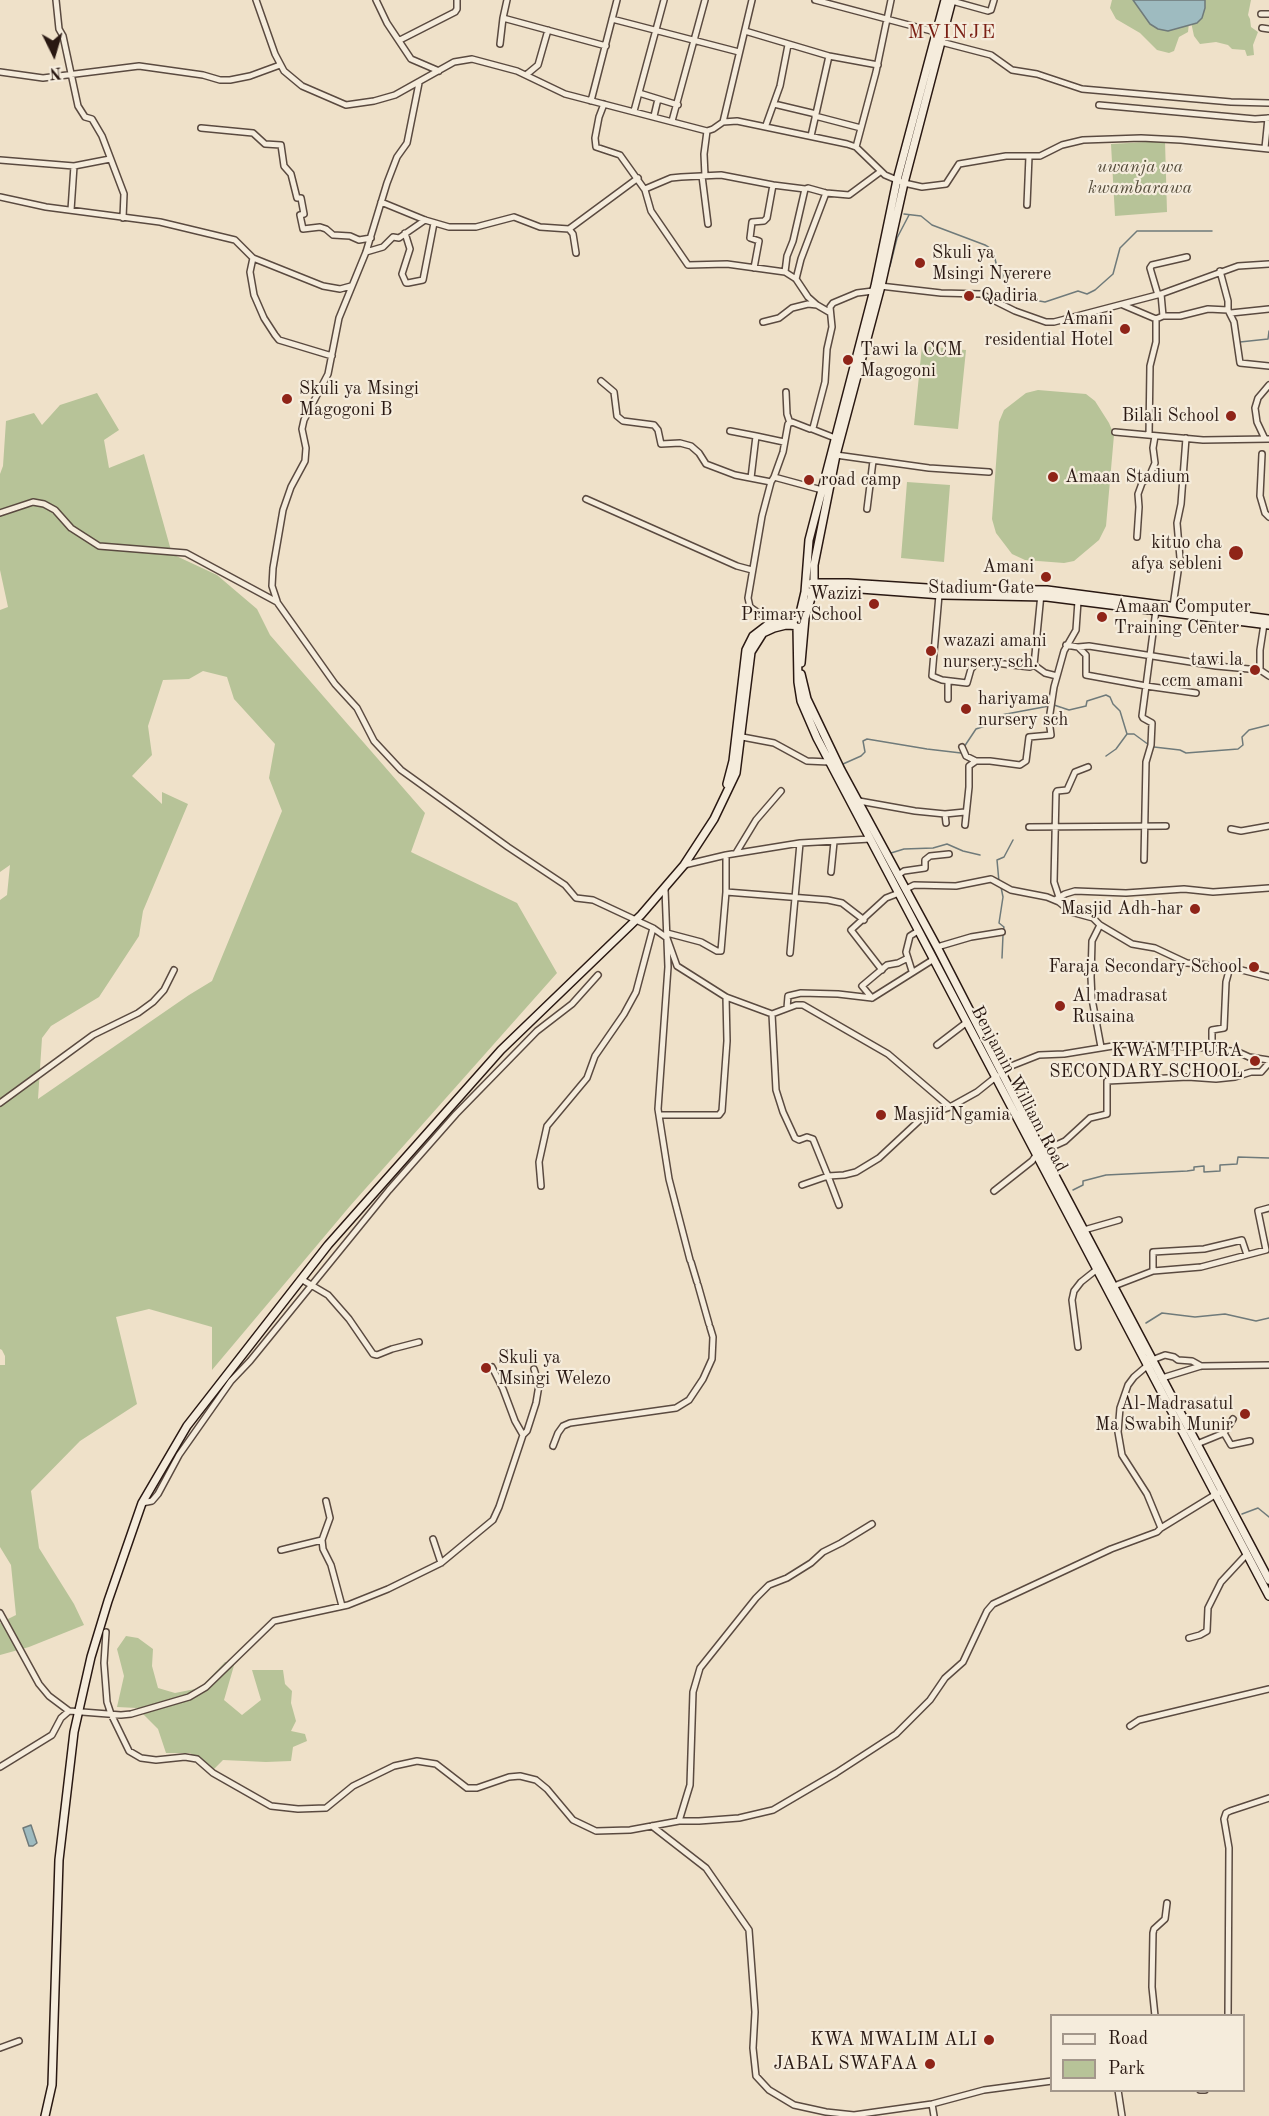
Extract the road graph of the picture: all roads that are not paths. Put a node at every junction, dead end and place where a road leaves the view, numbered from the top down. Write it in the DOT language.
graph roads {
  1 [pos="56,0"];
  2 [pos="256,0"];
  3 [pos="376,0"];
  4 [pos="456,0"];
  5 [pos="507,0"];
  6 [pos="615,0"];
  7 [pos="664,0"];
  8 [pos="705,0"];
  9 [pos="752,0"];
  10 [pos="815,0"];
  11 [pos="891,0"];
  12 [pos="950,0"];
  13 [pos="994,0"];
  14 [pos="962,2"];
  15 [pos="841,3"];
  16 [pos="1261,14"];
  17 [pos="1269,14"];
  18 [pos="503,18"];
  19 [pos="612,19"];
  20 [pos="886,19"];
  21 [pos="548,30"];
  22 [pos="656,31"];
  23 [pos="745,31"];
  24 [pos="940,33"];
  25 [pos="400,40"];
  26 [pos="695,42"];
  27 [pos="941,42"];
  28 [pos="500,44"];
  29 [pos="788,45"];
  30 [pos="606,46"];
  31 [pos="739,52"];
  32 [pos="830,56"];
  33 [pos="280,65"];
  34 [pos="878,65"];
  35 [pos="439,71"];
  36 [pos="0,72"];
  37 [pos="71,75"];
  38 [pos="526,75"];
  39 [pos="419,83"];
  40 [pos="639,93"];
  41 [pos="658,99"];
  42 [pos="591,100"];
  43 [pos="1269,103"];
  44 [pos="604,104"];
  45 [pos="774,104"];
  46 [pos="678,105"];
  47 [pos="1099,105"];
  48 [pos="634,111"];
  49 [pos="815,115"];
  50 [pos="654,116"];
  51 [pos="1268,118"];
  52 [pos="672,121"];
  53 [pos="723,122"];
  54 [pos="766,125"];
  55 [pos="201,128"];
  56 [pos="861,128"];
  57 [pos="707,130"];
  58 [pos="810,136"];
  59 [pos="856,147"];
  60 [pos="1267,148"];
  61 [pos="1029,156"];
  62 [pos="110,159"];
  63 [pos="0,160"];
  64 [pos="74,166"];
  65 [pos="880,172"];
  66 [pos="704,176"];
  67 [pos="638,178"];
  68 [pos="901,182"];
  69 [pos="773,185"];
  70 [pos="645,189"];
  71 [pos="805,189"];
  72 [pos="826,193"];
  73 [pos="0,197"];
  74 [pos="381,202"];
  75 [pos="1027,205"];
  76 [pos="71,210"];
  77 [pos="123,218"];
  78 [pos="425,220"];
  79 [pos="434,223"];
  80 [pos="708,224"];
  81 [pos="569,229"];
  82 [pos="405,233"];
  83 [pos="370,238"];
  84 [pos="366,252"];
  85 [pos="576,253"];
  86 [pos="1187,257"];
  87 [pos="253,258"];
  88 [pos="1269,264"];
  89 [pos="754,268"];
  90 [pos="785,272"];
  91 [pos="1220,272"];
  92 [pos="796,279"];
  93 [pos="351,286"];
  94 [pos="876,288"];
  95 [pos="1160,294"];
  96 [pos="817,304"];
  97 [pos="1122,304"];
  98 [pos="1269,309"];
  99 [pos="830,312"];
  100 [pos="1230,312"];
  101 [pos="1163,315"];
  102 [pos="1156,319"];
  103 [pos="764,322"];
  104 [pos="332,356"];
  105 [pos="1268,368"];
  106 [pos="601,381"];
  107 [pos="1269,385"];
  108 [pos="786,392"];
  109 [pos="790,423"];
  110 [pos="812,429"];
  111 [pos="730,430"];
  112 [pos="1115,432"];
  113 [pos="1152,435"];
  114 [pos="756,436"];
  115 [pos="835,438"];
  116 [pos="1186,438"];
  117 [pos="1267,439"];
  118 [pos="784,442"];
  119 [pos="1262,453"];
  120 [pos="836,455"];
  121 [pos="873,461"];
  122 [pos="989,472"];
  123 [pos="751,478"];
  124 [pos="772,479"];
  125 [pos="822,490"];
  126 [pos="586,499"];
  127 [pos="867,509"];
  128 [pos="0,513"];
  129 [pos="1269,517"];
  130 [pos="1137,537"];
  131 [pos="752,570"];
  132 [pos="806,583"];
  133 [pos="815,583"];
  134 [pos="809,592"];
  135 [pos="1041,593"];
  136 [pos="939,595"];
  137 [pos="1078,601"];
  138 [pos="277,602"];
  139 [pos="1173,606"];
  140 [pos="1156,610"];
  141 [pos="801,623"];
  142 [pos="1267,623"];
  143 [pos="771,626"];
  144 [pos="1066,645"];
  145 [pos="1078,647"];
  146 [pos="1149,655"];
  147 [pos="1034,665"];
  148 [pos="1260,670"];
  149 [pos="1057,676"];
  150 [pos="1269,676"];
  151 [pos="948,681"];
  152 [pos="1146,686"];
  153 [pos="1196,693"];
  154 [pos="948,699"];
  155 [pos="739,736"];
  156 [pos="962,749"];
  157 [pos="976,761"];
  158 [pos="829,762"];
  159 [pos="1088,767"];
  160 [pos="781,791"];
  161 [pos="859,801"];
  162 [pos="965,812"];
  163 [pos="945,814"];
  164 [pos="946,823"];
  165 [pos="965,825"];
  166 [pos="1056,826"];
  167 [pos="1145,826"];
  168 [pos="1166,826"];
  169 [pos="1269,826"];
  170 [pos="1029,827"];
  171 [pos="1231,829"];
  172 [pos="870,839"];
  173 [pos="834,842"];
  174 [pos="800,843"];
  175 [pos="736,853"];
  176 [pos="949,854"];
  177 [pos="726,855"];
  178 [pos="1144,860"];
  179 [pos="684,865"];
  180 [pos="831,872"];
  181 [pos="898,875"];
  182 [pos="1269,888"];
  183 [pos="665,889"];
  184 [pos="902,891"];
  185 [pos="726,892"];
  186 [pos="795,897"];
  187 [pos="1057,899"];
  188 [pos="636,920"];
  189 [pos="864,920"];
  190 [pos="1100,925"];
  191 [pos="653,928"];
  192 [pos="918,931"];
  193 [pos="1002,932"];
  194 [pos="667,936"];
  195 [pos="937,947"];
  196 [pos="790,952"];
  197 [pos="908,958"];
  198 [pos="934,960"];
  199 [pos="1230,967"];
  200 [pos="174,970"];
  201 [pos="882,970"];
  202 [pos="912,972"];
  203 [pos="598,975"];
  204 [pos="1269,976"];
  205 [pos="726,997"];
  206 [pos="872,998"];
  207 [pos="787,1008"];
  208 [pos="772,1014"];
  209 [pos="967,1022"];
  210 [pos="937,1045"];
  211 [pos="1101,1047"];
  212 [pos="1212,1048"];
  213 [pos="1269,1062"];
  214 [pos="999,1073"];
  215 [pos="0,1103"];
  216 [pos="950,1107"];
  217 [pos="658,1114"];
  218 [pos="1039,1151"];
  219 [pos="828,1176"];
  220 [pos="802,1185"];
  221 [pos="541,1186"];
  222 [pos="994,1191"];
  223 [pos="839,1204"];
  224 [pos="1269,1208"];
  225 [pos="1119,1220"];
  226 [pos="1084,1230"];
  227 [pos="1267,1250"];
  228 [pos="1247,1255"];
  229 [pos="1096,1270"];
  230 [pos="1153,1271"];
  231 [pos="301,1279"];
  232 [pos="312,1284"];
  233 [pos="1114,1286"];
  234 [pos="419,1342"];
  235 [pos="1078,1347"];
  236 [pos="1150,1363"];
  237 [pos="1269,1365"];
  238 [pos="1200,1366"];
  239 [pos="492,1367"];
  240 [pos="534,1369"];
  241 [pos="1162,1378"];
  242 [pos="1233,1419"];
  243 [pos="1224,1432"];
  244 [pos="523,1435"];
  245 [pos="1250,1441"];
  246 [pos="1197,1444"];
  247 [pos="553,1446"];
  248 [pos="1218,1493"];
  249 [pos="326,1501"];
  250 [pos="142,1503"];
  251 [pos="872,1524"];
  252 [pos="1161,1528"];
  253 [pos="433,1539"];
  254 [pos="322,1540"];
  255 [pos="281,1550"];
  256 [pos="1246,1554"];
  257 [pos="441,1563"];
  258 [pos="1269,1580"];
  259 [pos="1269,1596"];
  260 [pos="342,1606"];
  261 [pos="0,1613"];
  262 [pos="106,1632"];
  263 [pos="1189,1638"];
  264 [pos="1269,1689"];
  265 [pos="69,1711"];
  266 [pos="79,1712"];
  267 [pos="111,1714"];
  268 [pos="1130,1726"];
  269 [pos="0,1767"];
  270 [pos="1269,1798"];
  271 [pos="679,1821"];
  272 [pos="652,1826"];
  273 [pos="1167,1903"];
  274 [pos="1155,2014"];
  275 [pos="1228,2014"];
  276 [pos="19,2041"];
  277 [pos="0,2048"];
  278 [pos="1050,2081"];
  279 [pos="1118,2092"];
  280 [pos="932,2104"];
  281 [pos="45,2116"];
  282 [pos="934,2116"];
  283 [pos="1122,2116"];
  1 -- 37 [label="street"];
  2 -- 33 [label="street"];
  3 -- 25 [label="street"];
  4 -- 25 [label="street"];
  5 -- 18 [label="street"];
  6 -- 19 [label="street"];
  7 -- 22 [label="street"];
  8 -- 26 [label="street"];
  9 -- 23 [label="street"];
  10 -- 15 [label="street"];
  11 -- 20 [label="street"];
  12 -- 14 [label="street"];
  12 -- 24 [label="main road"];
  13 -- 14 [label="street"];
  15 -- 20 [label="street"];
  16 -- 17 [label="street"];
  18 -- 21 [label="street"];
  18 -- 28 [label="street"];
  19 -- 22 [label="street"];
  19 -- 30 [label="street"];
  20 -- 24 [label="street"];
  20 -- 34 [label="street"];
  21 -- 30 [label="street"];
  21 -- 38 [label="street"];
  22 -- 26 [label="street"];
  22 -- 40 [label="street"];
  23 -- 29 [label="street"];
  23 -- 31 [label="street"];
  24 -- 27 [label="main road"];
  24 -- 68 [label="main road"];
  25 -- 35 [label="street"];
  26 -- 31 [label="street"];
  26 -- 46 [label="street"];
  27 -- 43 [label="street"];
  27 -- 68 [label="main road"];
  29 -- 32 [label="street"];
  29 -- 45 [label="street"];
  30 -- 42 [label="street"];
  31 -- 53 [label="street"];
  32 -- 34 [label="street"];
  32 -- 49 [label="street"];
  33 -- 37 [label="street"];
  33 -- 39 [label="street"];
  34 -- 56 [label="street"];
  35 -- 38 [label="street"];
  35 -- 39 [label="street"];
  36 -- 37 [label="street"];
  37 -- 62 [label="street"];
  38 -- 42 [label="street"];
  39 -- 74 [label="street"];
  40 -- 41 [label="street"];
  40 -- 48 [label="street"];
  41 -- 46 [label="street"];
  41 -- 50 [label="street"];
  42 -- 44 [label="street"];
  44 -- 48 [label="street"];
  44 -- 67 [label="street"];
  45 -- 49 [label="street"];
  45 -- 54 [label="street"];
  46 -- 52 [label="street"];
  47 -- 51 [label="street"];
  48 -- 50 [label="street"];
  49 -- 56 [label="street"];
  49 -- 58 [label="street"];
  50 -- 52 [label="street"];
  51 -- 60 [label="street"];
  52 -- 57 [label="street"];
  53 -- 54 [label="street"];
  53 -- 57 [label="street"];
  54 -- 58 [label="street"];
  55 -- 83 [label="street"];
  56 -- 59 [label="street"];
  57 -- 66 [label="street"];
  58 -- 59 [label="street"];
  59 -- 65 [label="street"];
  60 -- 61 [label="street"];
  61 -- 68 [label="street"];
  61 -- 75 [label="street"];
  62 -- 64 [label="street"];
  62 -- 77 [label="street"];
  63 -- 64 [label="street"];
  64 -- 76 [label="street"];
  65 -- 68 [label="street"];
  65 -- 72 [label="street"];
  66 -- 69 [label="street"];
  66 -- 70 [label="street"];
  66 -- 80 [label="street"];
  67 -- 70 [label="street"];
  67 -- 81 [label="street"];
  68 -- 94 [label="main road"];
  69 -- 71 [label="street"];
  69 -- 89 [label="street"];
  70 -- 89 [label="street"];
  71 -- 72 [label="street"];
  71 -- 90 [label="street"];
  72 -- 92 [label="street"];
  73 -- 76 [label="street"];
  74 -- 78 [label="street"];
  74 -- 83 [label="street"];
  76 -- 77 [label="street"];
  77 -- 87 [label="street"];
  78 -- 79 [label="street"];
  78 -- 82 [label="street"];
  79 -- 81 [label="street"];
  79 -- 82 [label="street"];
  81 -- 85 [label="street"];
  82 -- 84 [label="street"];
  83 -- 84 [label="street"];
  84 -- 93 [label="street"];
  86 -- 95 [label="street"];
  87 -- 93 [label="street"];
  87 -- 104 [label="street"];
  88 -- 91 [label="street"];
  89 -- 90 [label="street"];
  90 -- 92 [label="street"];
  91 -- 95 [label="street"];
  91 -- 100 [label="street"];
  92 -- 96 [label="street"];
  93 -- 104 [label="street"];
  94 -- 97 [label="street"];
  94 -- 99 [label="street"];
  94 -- 115 [label="main road, Benjamin William Road"];
  94 -- 120 [label="main road, Benjamin William Road"];
  95 -- 97 [label="street"];
  95 -- 101 [label="street"];
  96 -- 99 [label="street"];
  96 -- 103 [label="street"];
  97 -- 102 [label="street"];
  98 -- 100 [label="street"];
  99 -- 110 [label="street"];
  100 -- 101 [label="street"];
  100 -- 105 [label="street"];
  101 -- 102 [label="street"];
  102 -- 113 [label="street"];
  104 -- 138 [label="street"];
  106 -- 123 [label="street"];
  107 -- 117 [label="street"];
  108 -- 109 [label="street"];
  109 -- 110 [label="street"];
  109 -- 118 [label="street"];
  110 -- 115 [label="street"];
  111 -- 114 [label="street"];
  112 -- 113 [label="street"];
  113 -- 116 [label="street"];
  113 -- 130 [label="street"];
  114 -- 118 [label="street"];
  114 -- 123 [label="street"];
  115 -- 125 [label="main road, Benjamin William Road"];
  116 -- 117 [label="street"];
  116 -- 139 [label="street"];
  118 -- 124 [label="street"];
  119 -- 129 [label="street"];
  120 -- 121 [label="street"];
  120 -- 133 [label="main road, Benjamin William Road"];
  121 -- 122 [label="street"];
  121 -- 127 [label="street"];
  123 -- 124 [label="street"];
  124 -- 125 [label="street"];
  124 -- 131 [label="street"];
  125 -- 132 [label="main road, Benjamin William Road"];
  126 -- 131 [label="street"];
  128 -- 138 [label="street"];
  131 -- 143 [label="street"];
  132 -- 133 [label="main road"];
  132 -- 134 [label="main road, Benjamin William Road"];
  133 -- 134 [label="main road, Benjamin William Road"];
  133 -- 135 [label="main road"];
  134 -- 136 [label="main road"];
  134 -- 141 [label="main road, Benjamin William Road"];
  135 -- 136 [label="main road"];
  135 -- 137 [label="main road"];
  135 -- 139 [label="main road"];
  135 -- 147 [label="street"];
  136 -- 151 [label="street"];
  137 -- 140 [label="main road"];
  137 -- 144 [label="street"];
  138 -- 188 [label="street"];
  139 -- 142 [label="main road"];
  140 -- 142 [label="main road"];
  140 -- 146 [label="street"];
  141 -- 143 [label="main road"];
  141 -- 158 [label="main road, Benjamin William Road"];
  141 -- 161 [label="main road, Benjamin William Road"];
  142 -- 148 [label="street"];
  143 -- 155 [label="main road"];
  144 -- 145 [label="street"];
  144 -- 149 [label="street"];
  145 -- 146 [label="street"];
  145 -- 152 [label="street"];
  146 -- 148 [label="street"];
  146 -- 152 [label="street"];
  147 -- 149 [label="street"];
  147 -- 151 [label="street"];
  148 -- 150 [label="street"];
  149 -- 157 [label="street"];
  151 -- 154 [label="street"];
  152 -- 153 [label="street"];
  152 -- 167 [label="street"];
  155 -- 158 [label="street"];
  155 -- 179 [label="main road"];
  156 -- 157 [label="street"];
  157 -- 162 [label="street"];
  158 -- 172 [label="main road, Benjamin William Road"];
  159 -- 166 [label="street"];
  160 -- 175 [label="street"];
  161 -- 163 [label="street"];
  161 -- 181 [label="main road, Benjamin William Road"];
  162 -- 163 [label="street"];
  162 -- 165 [label="street"];
  163 -- 164 [label="street"];
  166 -- 167 [label="street"];
  166 -- 170 [label="street"];
  166 -- 187 [label="street"];
  167 -- 168 [label="street"];
  167 -- 178 [label="street"];
  169 -- 171 [label="street"];
  172 -- 173 [label="street"];
  172 -- 184 [label="main road, Benjamin William Road"];
  173 -- 174 [label="street"];
  173 -- 180 [label="street"];
  174 -- 175 [label="street"];
  174 -- 186 [label="street"];
  175 -- 177 [label="street"];
  176 -- 181 [label="street"];
  177 -- 179 [label="street"];
  177 -- 185 [label="street"];
  179 -- 183 [label="main road"];
  181 -- 184 [label="main road, Benjamin William Road"];
  182 -- 187 [label="street"];
  183 -- 188 [label="main road"];
  183 -- 194 [label="street"];
  184 -- 187 [label="street"];
  184 -- 189 [label="street"];
  184 -- 192 [label="main road, Benjamin William Road"];
  184 -- 195 [label="main road, Benjamin William Road"];
  185 -- 186 [label="street"];
  185 -- 194 [label="street"];
  186 -- 189 [label="street"];
  186 -- 196 [label="street"];
  187 -- 190 [label="street"];
  188 -- 191 [label="street"];
  188 -- 231 [label="main road"];
  189 -- 201 [label="street"];
  190 -- 199 [label="street"];
  190 -- 211 [label="street"];
  191 -- 194 [label="street"];
  191 -- 221 [label="street"];
  192 -- 197 [label="street"];
  192 -- 198 [label="main road, Benjamin William Road"];
  193 -- 195 [label="street"];
  194 -- 205 [label="street"];
  194 -- 217 [label="street"];
  195 -- 214 [label="main road, Benjamin William Road"];
  197 -- 201 [label="street"];
  197 -- 202 [label="street"];
  198 -- 202 [label="street"];
  198 -- 209 [label="main road, Benjamin William Road"];
  199 -- 204 [label="street"];
  199 -- 212 [label="street"];
  200 -- 215 [label="street"];
  201 -- 206 [label="street"];
  202 -- 206 [label="street"];
  203 -- 232 [label="street"];
  205 -- 208 [label="street"];
  205 -- 217 [label="street"];
  206 -- 207 [label="street"];
  207 -- 208 [label="street"];
  207 -- 216 [label="street"];
  208 -- 219 [label="street"];
  209 -- 210 [label="street"];
  209 -- 214 [label="main road, Benjamin William Road"];
  211 -- 212 [label="street"];
  211 -- 214 [label="street"];
  212 -- 213 [label="street"];
  213 -- 218 [label="street"];
  214 -- 216 [label="street"];
  214 -- 218 [label="main road, Benjamin William Road"];
  216 -- 219 [label="street"];
  217 -- 247 [label="street"];
  218 -- 222 [label="street"];
  218 -- 226 [label="main road, Benjamin William Road"];
  218 -- 229 [label="main road, Benjamin William Road"];
  219 -- 220 [label="street"];
  219 -- 223 [label="street"];
  224 -- 227 [label="street"];
  225 -- 226 [label="street"];
  226 -- 233 [label="main road, Benjamin William Road"];
  227 -- 228 [label="street"];
  228 -- 230 [label="street"];
  228 -- 230 [label="street"];
  229 -- 235 [label="street"];
  229 -- 236 [label="main road, Benjamin William Road"];
  230 -- 233 [label="street"];
  231 -- 232 [label="street"];
  231 -- 250 [label="main road"];
  232 -- 234 [label="street"];
  232 -- 250 [label="street"];
  233 -- 236 [label="main road, Benjamin William Road"];
  236 -- 238 [label="street"];
  236 -- 241 [label="main road, Benjamin William Road"];
  236 -- 248 [label="main road, Benjamin William Road"];
  236 -- 252 [label="street"];
  237 -- 238 [label="street"];
  238 -- 241 [label="street"];
  239 -- 244 [label="street"];
  240 -- 244 [label="street"];
  241 -- 246 [label="main road, Benjamin William Road"];
  242 -- 243 [label="street"];
  243 -- 245 [label="street"];
  243 -- 246 [label="street"];
  244 -- 257 [label="street"];
  246 -- 248 [label="main road, Benjamin William Road"];
  248 -- 252 [label="street"];
  248 -- 256 [label="main road, Benjamin William Road"];
  248 -- 258 [label="main road, Benjamin William Road"];
  249 -- 254 [label="street"];
  250 -- 266 [label="main road"];
  251 -- 271 [label="street"];
  252 -- 271 [label="street"];
  253 -- 257 [label="street"];
  254 -- 255 [label="street"];
  254 -- 260 [label="street"];
  256 -- 259 [label="main road, Benjamin William Road"];
  256 -- 263 [label="street"];
  257 -- 260 [label="street"];
  260 -- 267 [label="street"];
  261 -- 265 [label="street"];
  262 -- 267 [label="street"];
  264 -- 268 [label="street"];
  265 -- 266 [label="street"];
  265 -- 269 [label="street"];
  266 -- 267 [label="street"];
  266 -- 281 [label="main road"];
  267 -- 272 [label="street"];
  270 -- 275 [label="street"];
  271 -- 272 [label="street"];
  272 -- 280 [label="street"];
  273 -- 274 [label="street"];
  276 -- 277 [label="street"];
  278 -- 280 [label="street"];
  279 -- 283 [label="street"];
  280 -- 282 [label="street"];
}
